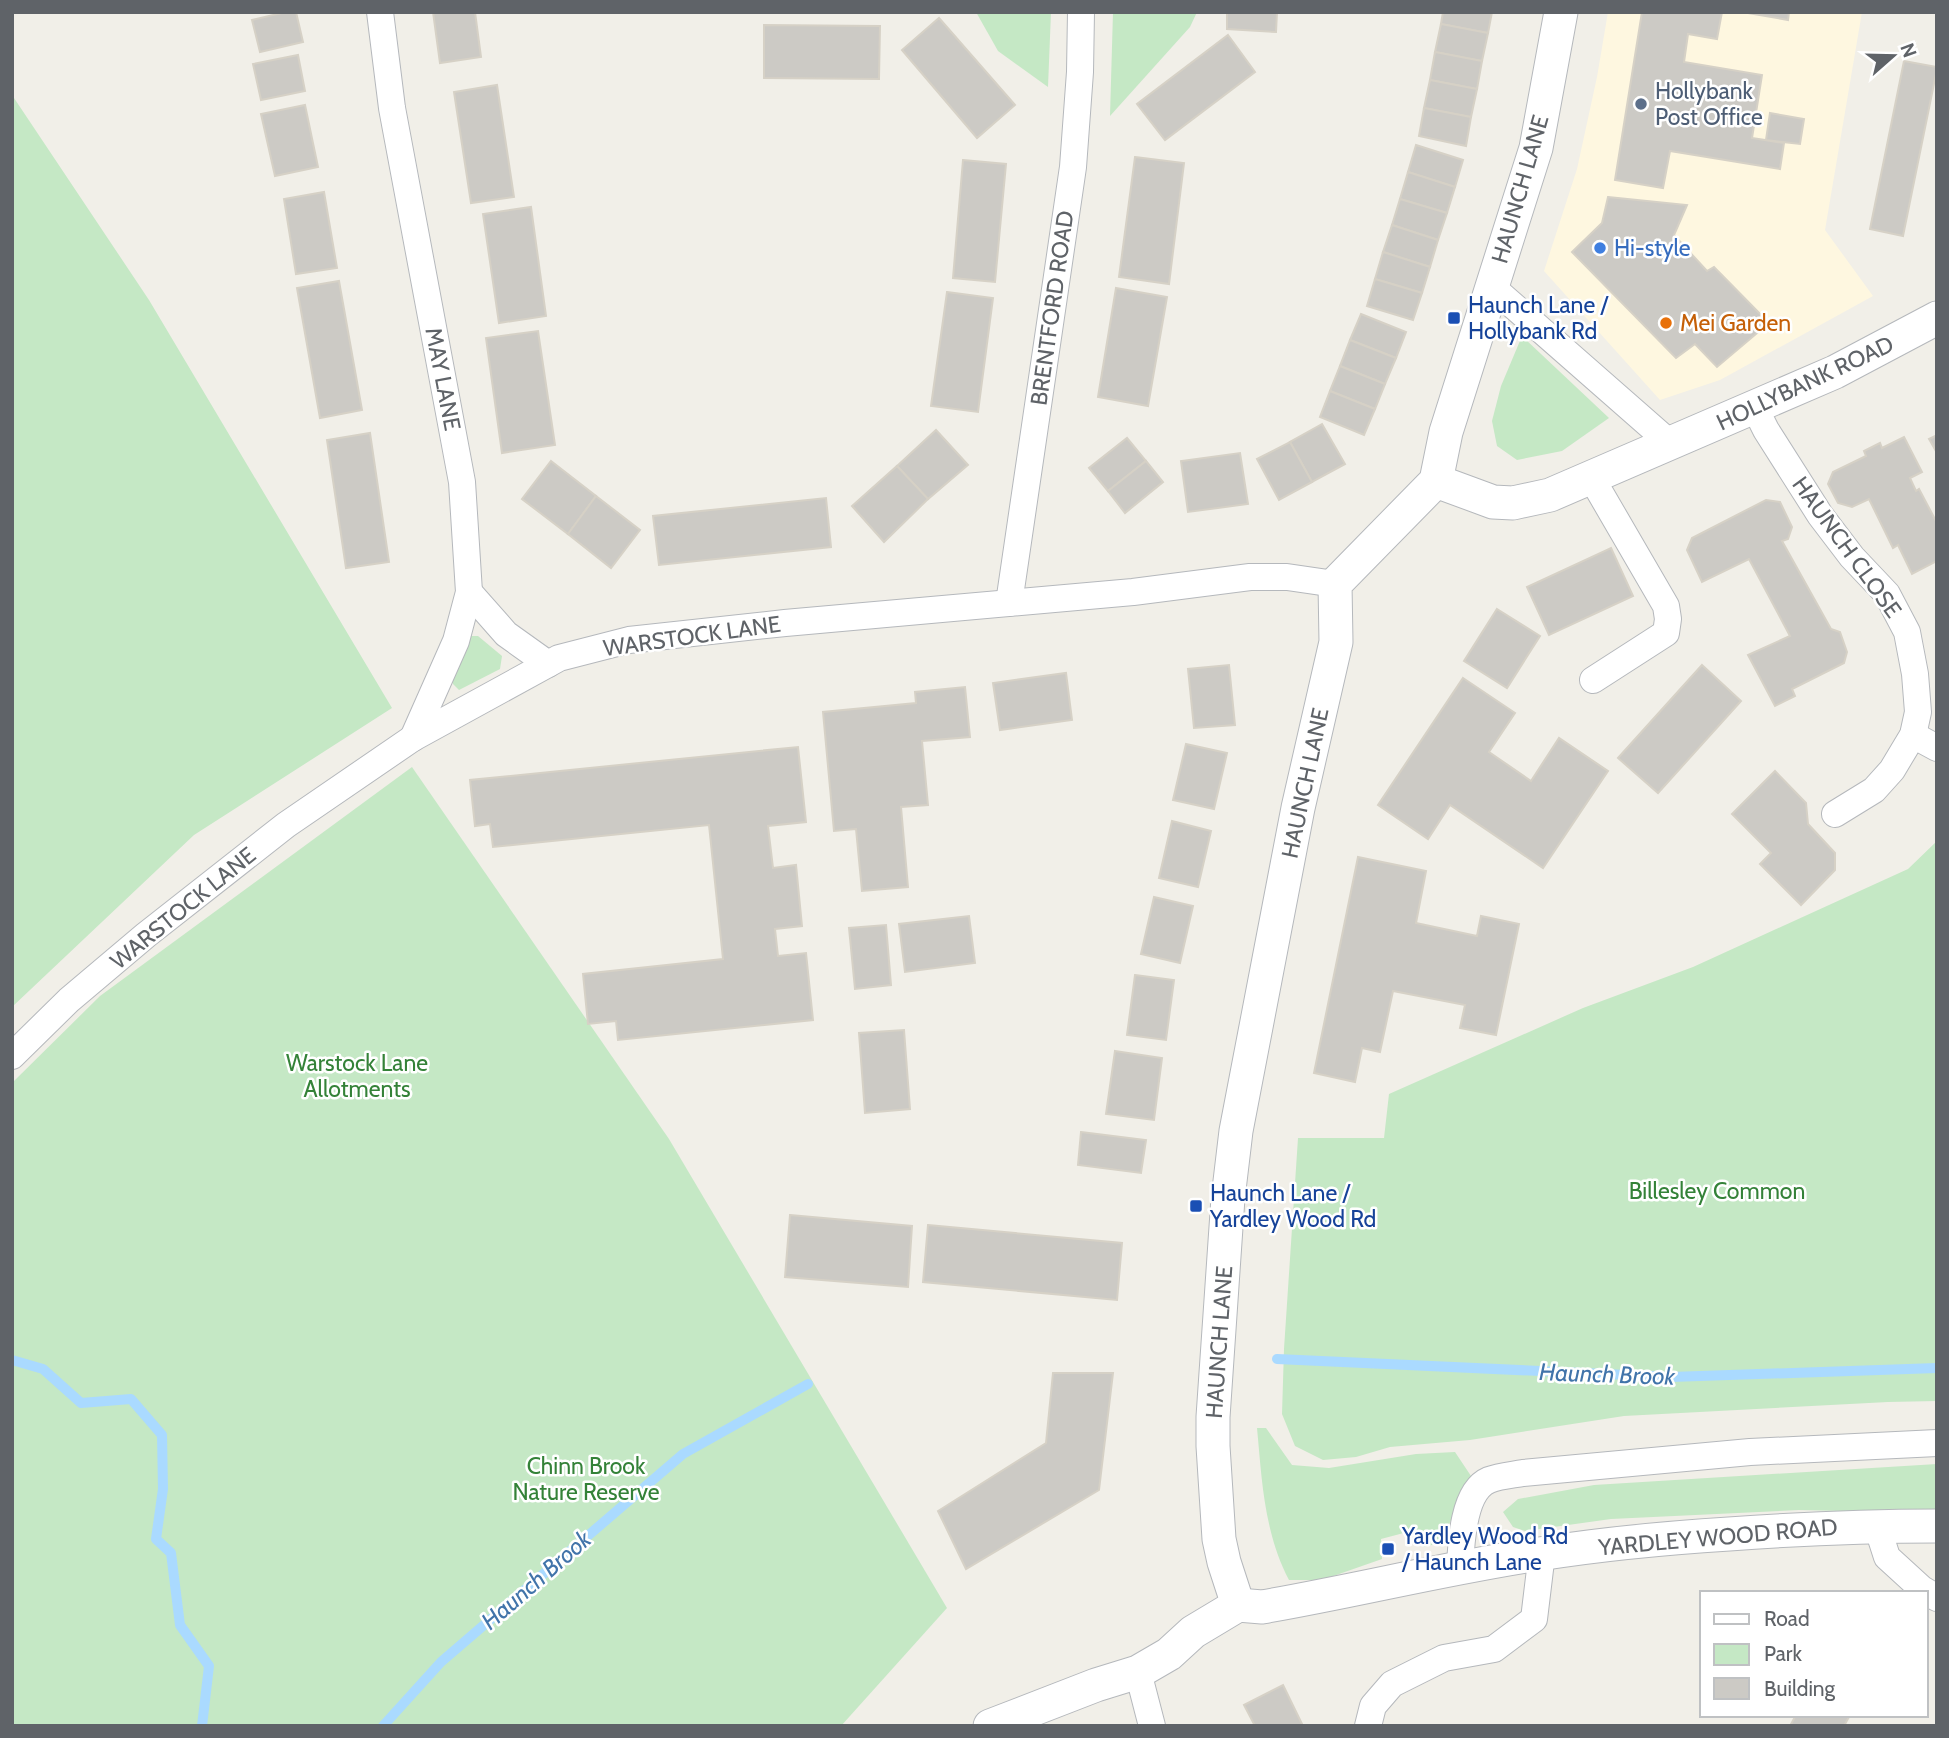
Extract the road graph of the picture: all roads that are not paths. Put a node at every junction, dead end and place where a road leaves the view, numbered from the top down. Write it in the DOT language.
graph roads {
  1 [pos="380,12"];
  2 [pos="1081,12"];
  3 [pos="1561,12"];
  4 [pos="1492,286"];
  5 [pos="1937,318"];
  6 [pos="1755,408"];
  7 [pos="1671,443"];
  8 [pos="1591,477"];
  9 [pos="1436,481"];
  10 [pos="1335,584"];
  11 [pos="469,592"];
  12 [pos="1009,603"];
  13 [pos="548,664"];
  14 [pos="1593,680"];
  15 [pos="1913,735"];
  16 [pos="413,738"];
  17 [pos="1937,748"];
  18 [pos="1835,814"];
  19 [pos="12,1056"];
  20 [pos="1937,1443"];
  21 [pos="1877,1526"];
  22 [pos="1937,1526"];
  23 [pos="1542,1553"];
  24 [pos="1460,1567"];
  25 [pos="1925,1591"];
  26 [pos="1238,1605"];
  27 [pos="1138,1672"];
  28 [pos="990,1726"];
  29 [pos="1152,1726"];
  30 [pos="1368,1726"];
  1 -- 11 [label="street, MAY LANE"];
  2 -- 12 [label="street, BRENTFORD ROAD"];
  3 -- 4 [label="street, HAUNCH LANE"];
  4 -- 7 [label="street"];
  4 -- 9 [label="street, HAUNCH LANE"];
  5 -- 6 [label="street, HOLLYBANK ROAD"];
  6 -- 7 [label="street, HOLLYBANK ROAD"];
  6 -- 15 [label="street, HAUNCH CLOSE"];
  7 -- 8 [label="street, HOLLYBANK ROAD"];
  8 -- 9 [label="street, HOLLYBANK ROAD"];
  8 -- 14 [label="street"];
  9 -- 10 [label="street"];
  10 -- 12 [label="street, WARSTOCK LANE"];
  10 -- 26 [label="street, HAUNCH LANE"];
  11 -- 13 [label="street"];
  11 -- 16 [label="street, MAY LANE"];
  12 -- 13 [label="street, WARSTOCK LANE"];
  13 -- 16 [label="street, WARSTOCK LANE"];
  15 -- 17 [label="street"];
  15 -- 18 [label="street, HAUNCH CLOSE"];
  16 -- 19 [label="street, WARSTOCK LANE"];
  20 -- 24 [label="street"];
  21 -- 22 [label="street, YARDLEY WOOD ROAD"];
  21 -- 23 [label="street, YARDLEY WOOD ROAD"];
  21 -- 25 [label="street"];
  23 -- 24 [label="street, YARDLEY WOOD ROAD"];
  23 -- 30 [label="street"];
  24 -- 26 [label="street, YARDLEY WOOD ROAD"];
  26 -- 27 [label="street"];
  27 -- 28 [label="street"];
  27 -- 29 [label="street"];
}
